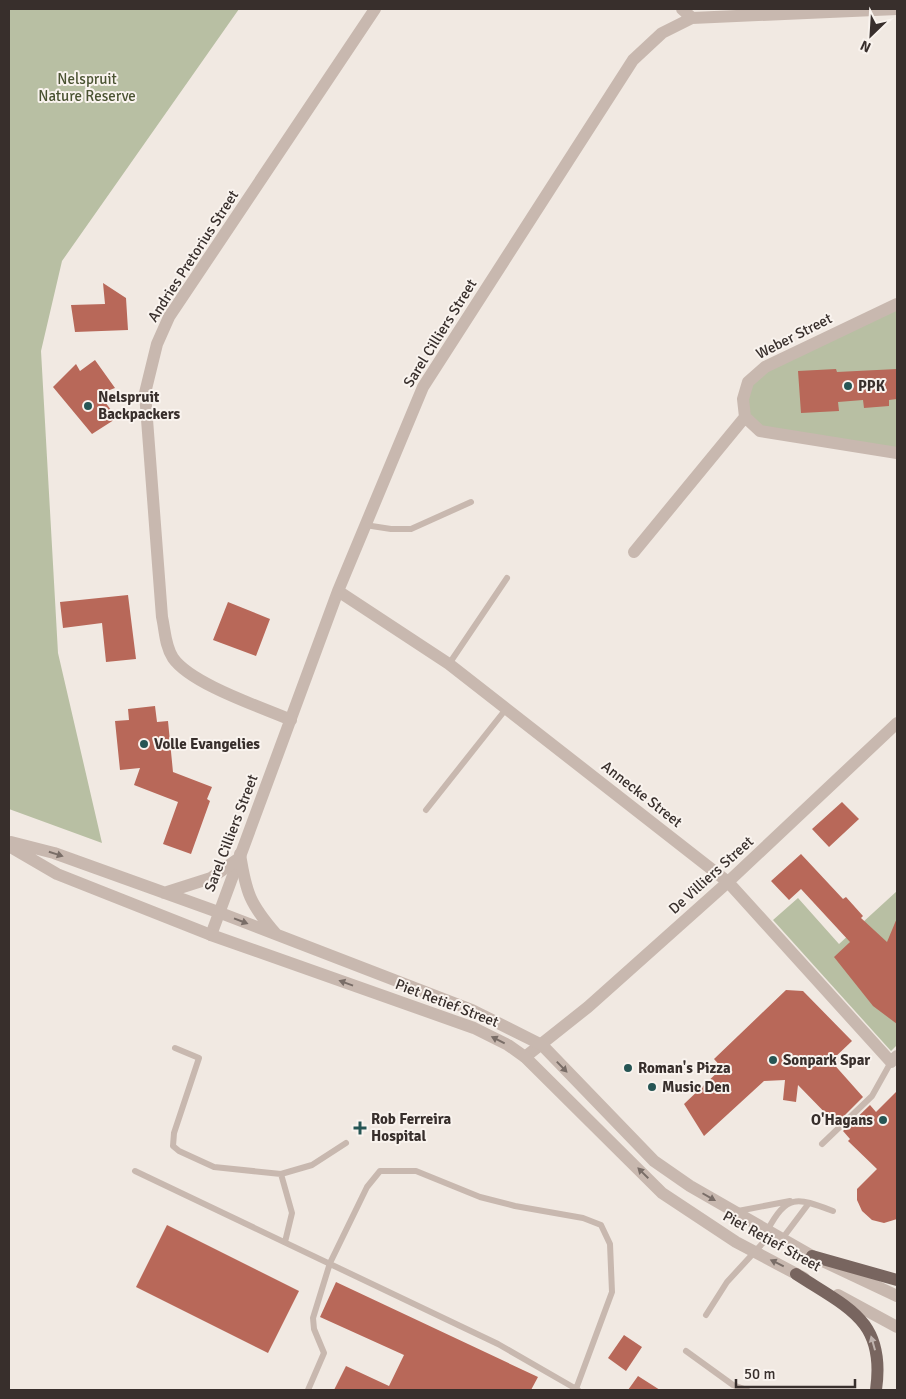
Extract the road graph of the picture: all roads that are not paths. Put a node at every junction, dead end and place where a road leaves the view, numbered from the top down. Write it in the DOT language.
graph roads {
  1 [pos="375,9"];
  2 [pos="682,9"];
  3 [pos="897,9"];
  4 [pos="692,18"];
  5 [pos="897,304"];
  6 [pos="745,417"];
  7 [pos="897,453"];
  8 [pos="471,502"];
  9 [pos="365,525"];
  10 [pos="634,552"];
  11 [pos="507,578"];
  12 [pos="338,591"];
  13 [pos="448,664"];
  14 [pos="506,709"];
  15 [pos="292,720"];
  16 [pos="897,723"];
  17 [pos="426,810"];
  18 [pos="9,841"];
  19 [pos="9,846"];
  20 [pos="239,856"];
  21 [pos="728,882"];
  22 [pos="164,893"];
  23 [pos="218,912"];
  24 [pos="211,935"];
  25 [pos="276,935"];
  26 [pos="542,1046"];
  27 [pos="175,1048"];
  28 [pos="525,1058"];
  29 [pos="894,1059"];
  30 [pos="346,1143"];
  31 [pos="822,1144"];
  32 [pos="135,1171"];
  33 [pos="281,1174"];
  34 [pos="792,1201"];
  35 [pos="809,1203"];
  36 [pos="833,1211"];
  37 [pos="734,1212"];
  38 [pos="773,1234"];
  39 [pos="285,1242"];
  40 [pos="756,1253"];
  41 [pos="812,1256"];
  42 [pos="330,1263"];
  43 [pos="796,1274"];
  44 [pos="897,1280"];
  45 [pos="897,1296"];
  46 [pos="706,1314"];
  47 [pos="897,1327"];
  48 [pos="686,1351"];
  49 [pos="308,1390"];
  50 [pos="577,1390"];
  51 [pos="747,1390"];
  52 [pos="876,1390"];
  1 -- 15 [label="street, Andries Pretorius Street"];
  2 -- 4 [label="street"];
  3 -- 4 [label="street, Sarel Cilliers Street"];
  4 -- 9 [label="street, Sarel Cilliers Street"];
  5 -- 6 [label="street, Weber Street"];
  6 -- 7 [label="street"];
  6 -- 10 [label="street"];
  8 -- 9 [label="lane"];
  9 -- 12 [label="street, Sarel Cilliers Street"];
  11 -- 13 [label="lane"];
  12 -- 13 [label="street, Annecke Street"];
  12 -- 15 [label="street, Sarel Cilliers Street"];
  13 -- 14 [label="street, Annecke Street"];
  14 -- 17 [label="lane"];
  14 -- 21 [label="street, Annecke Street"];
  15 -- 20 [label="street, Sarel Cilliers Street"];
  16 -- 21 [label="street, De Villiers Street"];
  18 -- 22 [label="street, Piet Retief Street, one-way"];
  19 -- 24 [label="street, Piet Retief Street"];
  20 -- 22 [label="street"];
  20 -- 23 [label="street, Sarel Cilliers Street"];
  20 -- 25 [label="street"];
  21 -- 26 [label="street, De Villiers Street"];
  21 -- 29 [label="street, Annecke Street"];
  22 -- 23 [label="street, Piet Retief Street"];
  23 -- 24 [label="street, Sarel Cilliers Street"];
  23 -- 25 [label="street, Piet Retief Street, one-way"];
  28 -- 24 [label="street, Piet Retief Street, one-way"];
  25 -- 26 [label="street, Piet Retief Street"];
  26 -- 28 [label="street, De Villiers Street"];
  26 -- 37 [label="street, Piet Retief Street, one-way"];
  27 -- 33 [label="lane"];
  40 -- 28 [label="street, Piet Retief Street, one-way"];
  29 -- 31 [label="lane"];
  30 -- 33 [label="lane"];
  32 -- 39 [label="lane"];
  33 -- 39 [label="lane"];
  34 -- 35 [label="lane"];
  34 -- 37 [label="lane"];
  34 -- 38 [label="lane"];
  35 -- 36 [label="lane"];
  35 -- 38 [label="lane"];
  37 -- 38 [label="street, Piet Retief Street"];
  38 -- 40 [label="lane"];
  38 -- 41 [label="street, Piet Retief Street"];
  39 -- 42 [label="lane"];
  43 -- 40 [label="street, Piet Retief Street, one-way"];
  40 -- 46 [label="lane"];
  41 -- 44 [label="main road"];
  41 -- 45 [label="street, Piet Retief Street"];
  42 -- 49 [label="lane"];
  42 -- 50 [label="lane"];
  42 -- 50 [label="lane"];
  43 -- 47 [label="street, Piet Retief Street"];
  52 -- 43 [label="main road, one-way"];
  48 -- 51 [label="lane"];
}
